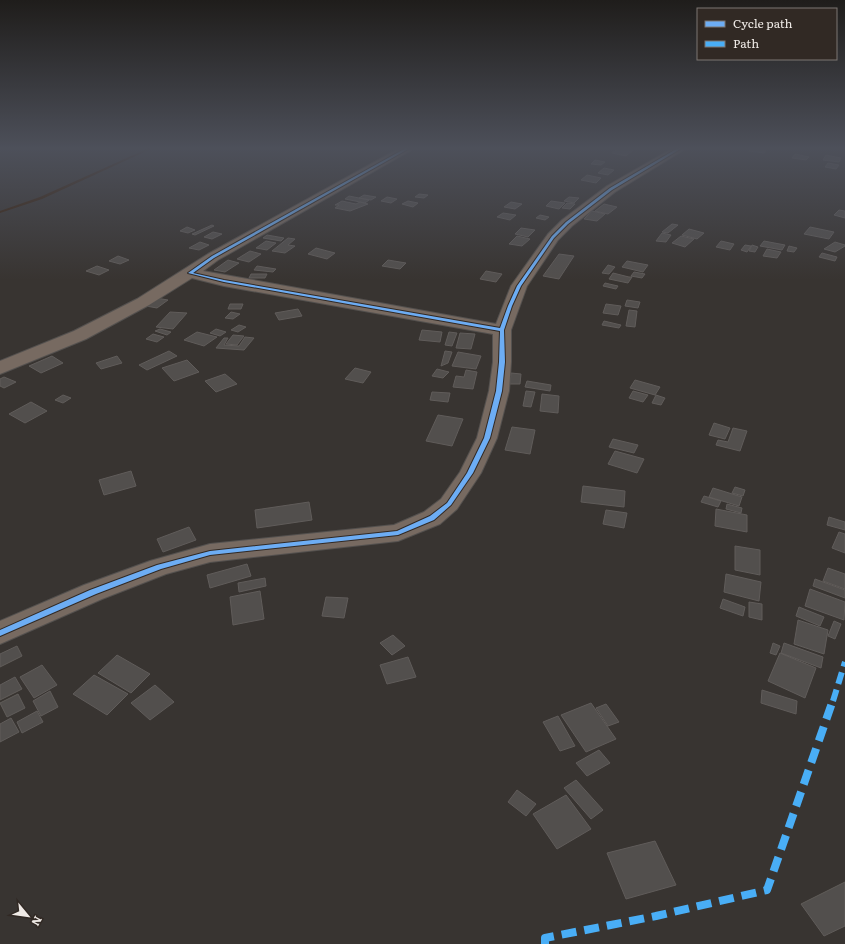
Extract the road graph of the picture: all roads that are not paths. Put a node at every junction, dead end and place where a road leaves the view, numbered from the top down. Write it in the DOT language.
graph roads {
  1 [pos="330,192"];
  2 [pos="608,192"];
  3 [pos="190,273"];
  4 [pos="502,330"];
  5 [pos="0,368"];
  6 [pos="0,633"];
  1 -- 3 [label="street"];
  2 -- 4 [label="street"];
  3 -- 4 [label="street"];
  3 -- 5 [label="street"];
  4 -- 6 [label="street"];
}
